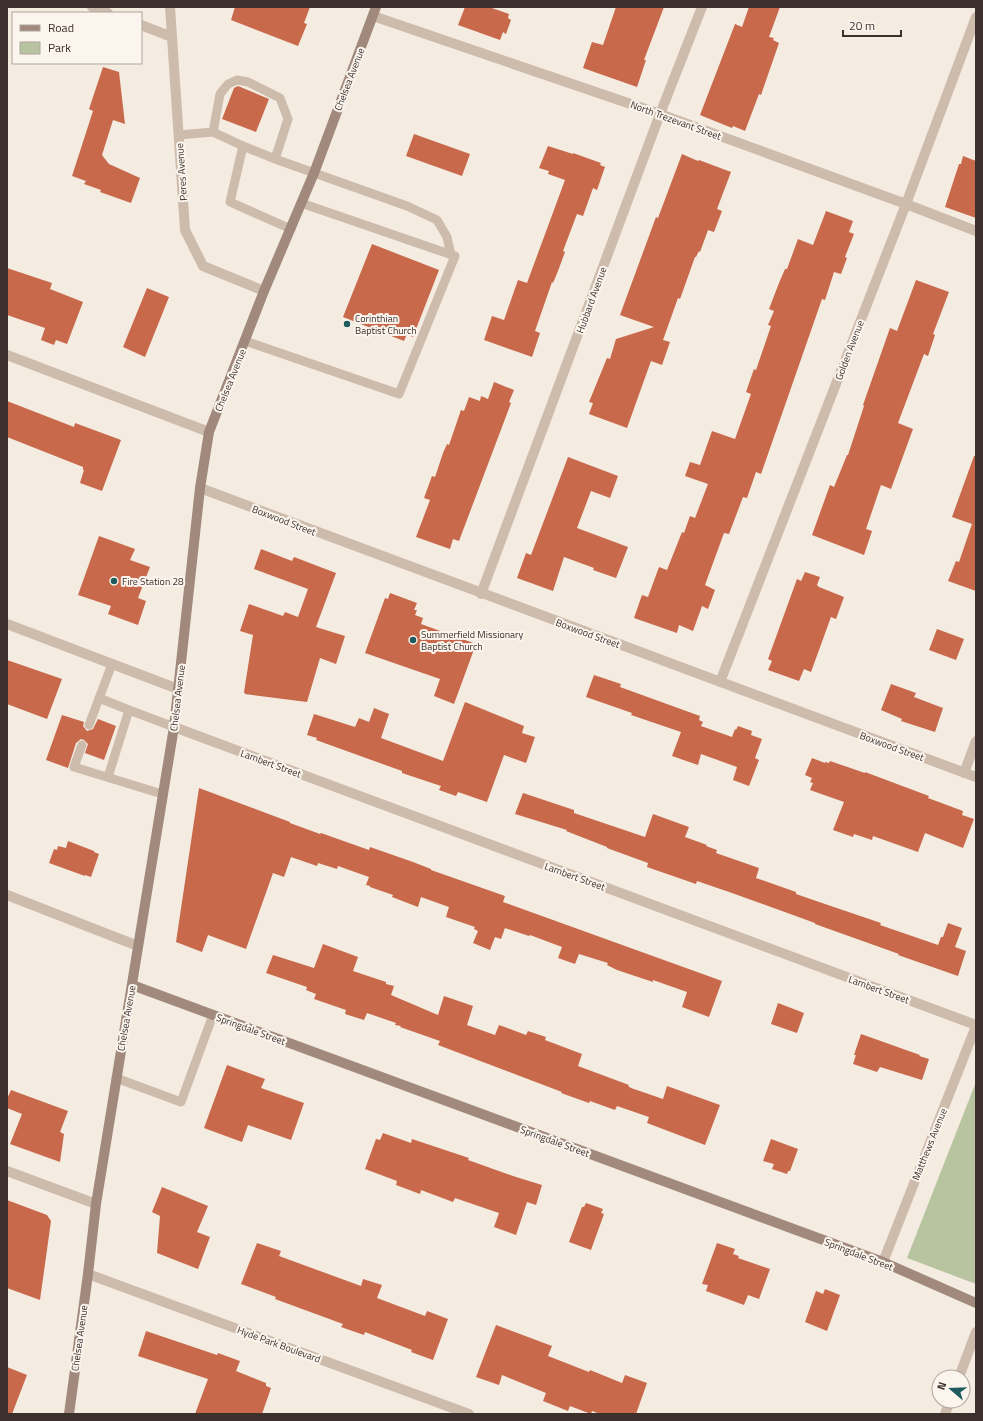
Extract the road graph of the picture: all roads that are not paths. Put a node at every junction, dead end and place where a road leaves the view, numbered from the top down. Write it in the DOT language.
graph roads {
  1 [pos="92,7"];
  2 [pos="170,7"];
  3 [pos="702,7"];
  4 [pos="105,12"];
  5 [pos="374,12"];
  6 [pos="976,17"];
  7 [pos="142,25"];
  8 [pos="172,37"];
  9 [pos="660,114"];
  10 [pos="213,132"];
  11 [pos="178,135"];
  12 [pos="243,146"];
  13 [pos="275,159"];
  14 [pos="314,173"];
  15 [pos="302,203"];
  16 [pos="906,204"];
  17 [pos="291,229"];
  18 [pos="976,231"];
  19 [pos="451,254"];
  20 [pos="264,291"];
  21 [pos="245,341"];
  22 [pos="7,355"];
  23 [pos="209,432"];
  24 [pos="200,488"];
  25 [pos="481,594"];
  26 [pos="7,624"];
  27 [pos="112,664"];
  28 [pos="720,682"];
  29 [pos="178,689"];
  30 [pos="99,698"];
  31 [pos="129,710"];
  32 [pos="89,725"];
  33 [pos="174,727"];
  34 [pos="976,741"];
  35 [pos="82,745"];
  36 [pos="964,772"];
  37 [pos="108,777"];
  38 [pos="976,777"];
  39 [pos="162,794"];
  40 [pos="7,896"];
  41 [pos="138,946"];
  42 [pos="132,985"];
  43 [pos="213,1015"];
  44 [pos="976,1025"];
  45 [pos="116,1078"];
  46 [pos="7,1171"];
  47 [pos="96,1204"];
  48 [pos="883,1262"];
  49 [pos="88,1274"];
  50 [pos="976,1303"];
  51 [pos="976,1332"];
  52 [pos="962,1369"];
  53 [pos="69,1414"];
  54 [pos="469,1414"];
  1 -- 4 [label="street"];
  2 -- 8 [label="street, Peres Avenue"];
  3 -- 9 [label="street, Hubbard Avenue"];
  5 -- 9 [label="street, North Trezevant Street"];
  5 -- 14 [label="main road, Chelsea Avenue"];
  6 -- 16 [label="street, Golden Avenue"];
  7 -- 8 [label="street"];
  8 -- 11 [label="street, Peres Avenue"];
  9 -- 16 [label="street, North Trezevant Street"];
  9 -- 25 [label="street, Hubbard Avenue"];
  10 -- 11 [label="lane"];
  10 -- 12 [label="lane"];
  10 -- 13 [label="lane"];
  11 -- 20 [label="street, Peres Avenue"];
  12 -- 13 [label="lane"];
  12 -- 17 [label="lane"];
  13 -- 14 [label="lane"];
  14 -- 15 [label="main road, Chelsea Avenue"];
  14 -- 19 [label="lane"];
  15 -- 17 [label="main road, Chelsea Avenue"];
  15 -- 19 [label="lane"];
  16 -- 18 [label="street, North Trezevant Street"];
  16 -- 28 [label="street, Golden Avenue"];
  17 -- 20 [label="main road, Chelsea Avenue"];
  19 -- 21 [label="lane"];
  20 -- 21 [label="main road, Chelsea Avenue"];
  21 -- 23 [label="main road, Chelsea Avenue"];
  22 -- 23 [label="street"];
  23 -- 24 [label="main road, Chelsea Avenue"];
  24 -- 25 [label="street, Boxwood Street"];
  24 -- 29 [label="main road, Chelsea Avenue"];
  25 -- 28 [label="street, Boxwood Street"];
  26 -- 27 [label="street"];
  27 -- 29 [label="street"];
  27 -- 30 [label="lane"];
  28 -- 36 [label="street, Boxwood Street"];
  29 -- 33 [label="main road, Chelsea Avenue"];
  30 -- 31 [label="lane"];
  30 -- 32 [label="lane"];
  31 -- 33 [label="lane"];
  31 -- 37 [label="lane"];
  33 -- 39 [label="main road, Chelsea Avenue"];
  33 -- 44 [label="street, Lambert Street"];
  34 -- 36 [label="street"];
  35 -- 37 [label="lane"];
  36 -- 38 [label="street, Boxwood Street"];
  37 -- 39 [label="lane"];
  39 -- 41 [label="main road, Chelsea Avenue"];
  40 -- 41 [label="street"];
  41 -- 42 [label="main road, Chelsea Avenue"];
  42 -- 43 [label="main road, Springdale Street"];
  42 -- 45 [label="main road, Chelsea Avenue"];
  43 -- 45 [label="lane"];
  43 -- 48 [label="main road, Springdale Street"];
  44 -- 48 [label="street, Matthews Avenue"];
  45 -- 47 [label="main road, Chelsea Avenue"];
  46 -- 47 [label="street"];
  47 -- 49 [label="main road, Chelsea Avenue"];
  48 -- 50 [label="main road, Springdale Street"];
  49 -- 53 [label="main road, Chelsea Avenue"];
  49 -- 54 [label="street, Hyde Park Boulevard"];
  51 -- 52 [label="street"];
}
